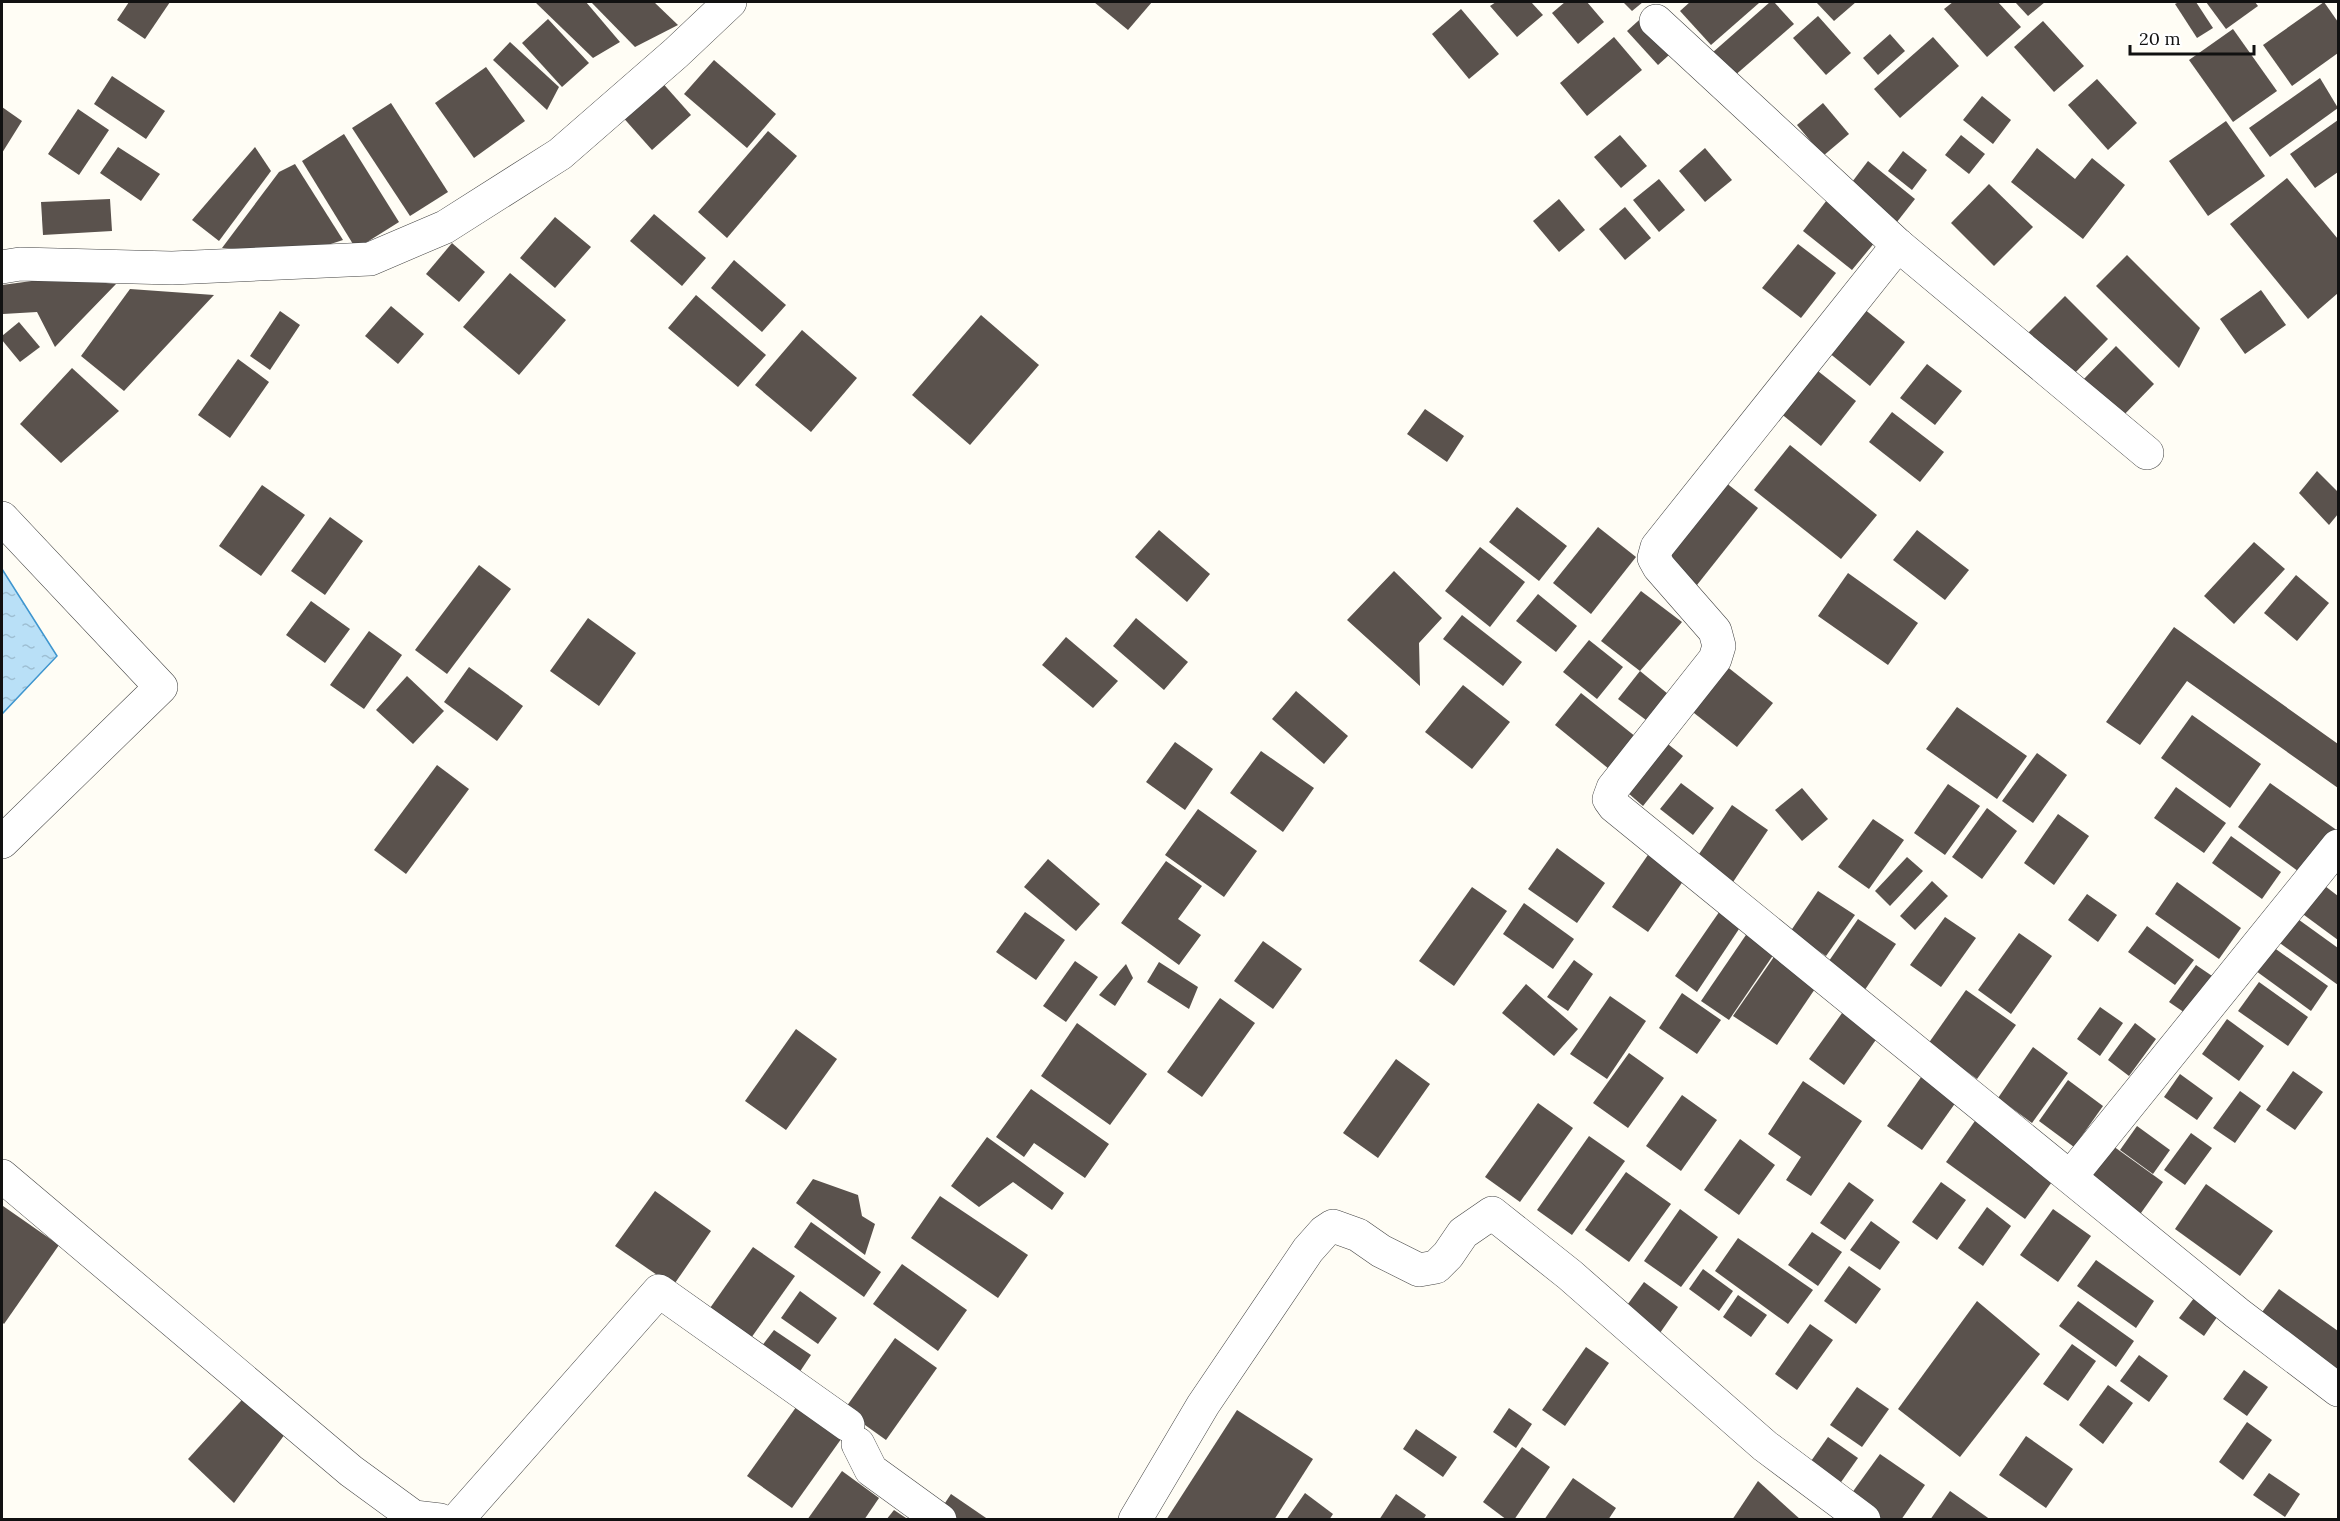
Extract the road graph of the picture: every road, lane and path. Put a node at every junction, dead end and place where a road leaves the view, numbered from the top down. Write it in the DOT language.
graph roads {
  1 [pos="730,2"];
  2 [pos="1656,21"];
  3 [pos="1898,245"];
  4 [pos="2,267"];
  5 [pos="2147,453"];
  6 [pos="2,518"];
  7 [pos="2,842"];
  8 [pos="2338,846"];
  9 [pos="2,1176"];
  10 [pos="2071,1176"];
  11 [pos="2338,1390"];
  12 [pos="440,1520"];
  13 [pos="457,1520"];
  14 [pos="940,1520"];
  15 [pos="1135,1520"];
  16 [pos="1864,1520"];
  1 -- 4 [label="street"];
  2 -- 3 [label="street"];
  3 -- 5 [label="street"];
  3 -- 10 [label="street"];
  6 -- 7 [label="street"];
  8 -- 10 [label="street"];
  9 -- 12 [label="street"];
  10 -- 11 [label="street"];
  13 -- 14 [label="street"];
  15 -- 16 [label="street"];
}
